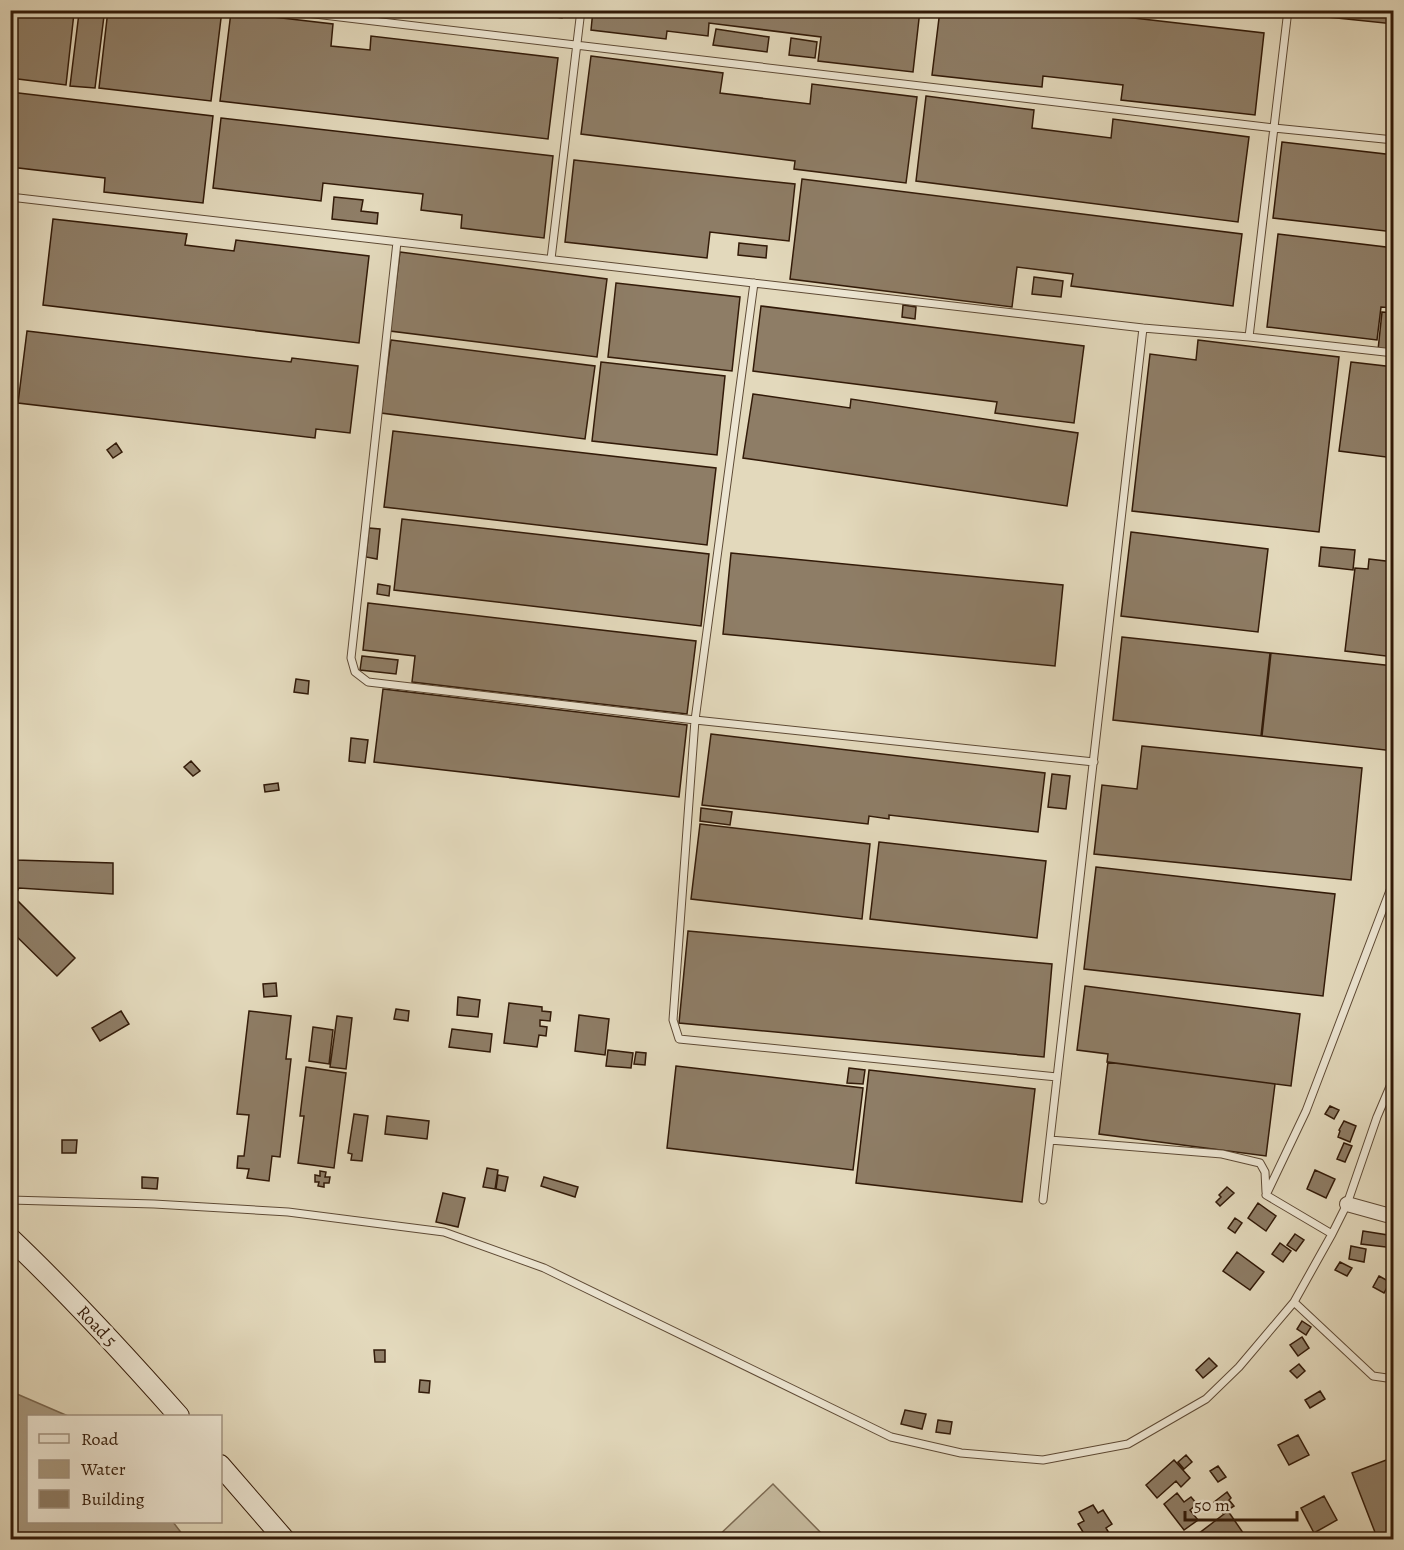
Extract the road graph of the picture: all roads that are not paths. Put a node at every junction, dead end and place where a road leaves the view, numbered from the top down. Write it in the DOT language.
graph roads {
  1 [pos="281,10"];
  2 [pos="581,10"];
  3 [pos="1288,10"];
  4 [pos="577,45"];
  5 [pos="1274,128"];
  6 [pos="1394,140"];
  7 [pos="10,197"];
  8 [pos="397,242"];
  9 [pos="551,260"];
  10 [pos="754,283"];
  11 [pos="1143,328"];
  12 [pos="1249,337"];
  13 [pos="1394,353"];
  14 [pos="695,720"];
  15 [pos="1094,762"];
  16 [pos="1394,880"];
  17 [pos="1058,1077"];
  18 [pos="1394,1077"];
  19 [pos="1050,1140"];
  20 [pos="1266,1195"];
  21 [pos="10,1200"];
  22 [pos="1043,1200"];
  23 [pos="1347,1204"];
  24 [pos="1394,1217"];
  25 [pos="1332,1234"];
  26 [pos="10,1238"];
  27 [pos="1294,1302"];
  28 [pos="1394,1379"];
  29 [pos="179,1415"];
  30 [pos="222,1467"];
  31 [pos="285,1539"];
  1 -- 4 [label="lane"];
  2 -- 4 [label="lane"];
  3 -- 5 [label="lane"];
  4 -- 5 [label="lane"];
  4 -- 9 [label="lane"];
  5 -- 6 [label="lane"];
  5 -- 12 [label="lane"];
  7 -- 8 [label="lane"];
  8 -- 9 [label="lane"];
  8 -- 14 [label="lane"];
  9 -- 10 [label="lane"];
  10 -- 11 [label="lane"];
  10 -- 14 [label="lane"];
  11 -- 12 [label="lane"];
  11 -- 15 [label="lane"];
  12 -- 13 [label="lane"];
  14 -- 15 [label="lane"];
  14 -- 17 [label="lane"];
  15 -- 17 [label="lane"];
  16 -- 20 [label="lane"];
  17 -- 19 [label="lane"];
  18 -- 23 [label="lane"];
  19 -- 20 [label="lane"];
  19 -- 22 [label="lane"];
  20 -- 25 [label="lane"];
  21 -- 27 [label="lane"];
  23 -- 24 [label="street"];
  23 -- 25 [label="lane"];
  25 -- 27 [label="lane"];
  26 -- 29 [label="main road, Road 5"];
  27 -- 28 [label="lane"];
  30 -- 31 [label="main road"];
}
